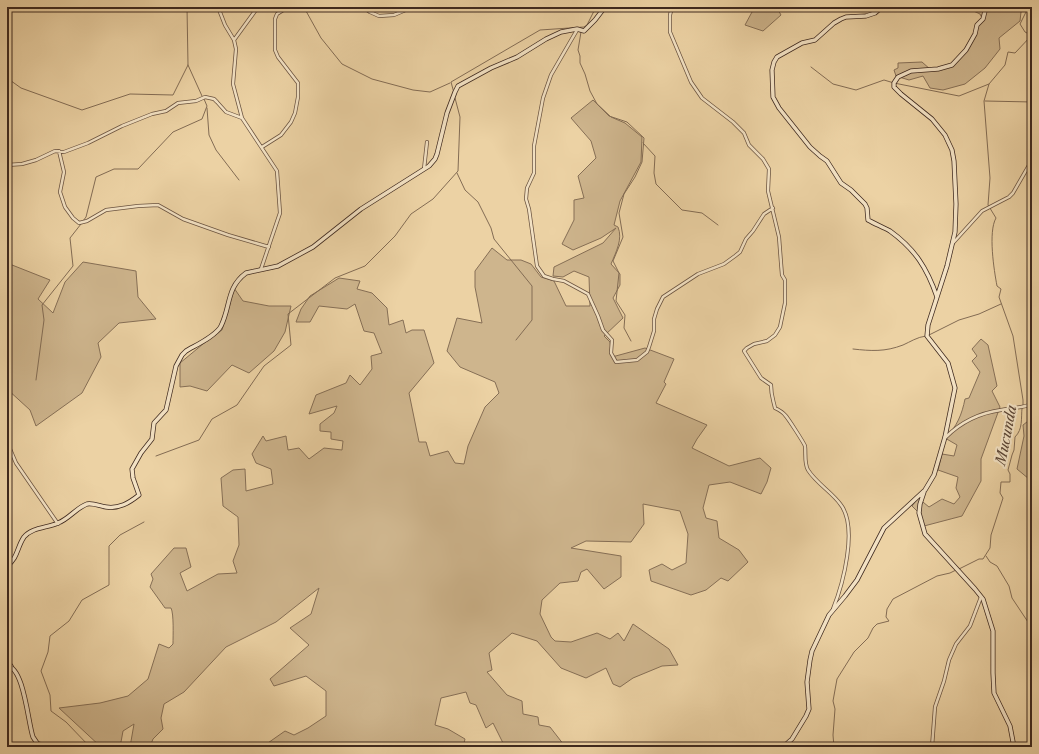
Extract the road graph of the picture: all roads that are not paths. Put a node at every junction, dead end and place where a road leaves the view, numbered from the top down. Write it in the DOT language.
graph roads {
  1 [pos="218,7"];
  2 [pos="258,7"];
  3 [pos="288,7"];
  4 [pos="363,7"];
  5 [pos="422,7"];
  6 [pos="605,7"];
  7 [pos="672,7"];
  8 [pos="882,7"];
  9 [pos="986,7"];
  10 [pos="578,30"];
  11 [pos="234,40"];
  12 [pos="242,118"];
  13 [pos="427,142"];
  14 [pos="262,147"];
  15 [pos="59,151"];
  16 [pos="1032,160"];
  17 [pos="7,165"];
  18 [pos="424,170"];
  19 [pos="772,208"];
  20 [pos="953,244"];
  21 [pos="269,247"];
  22 [pos="261,269"];
  23 [pos="937,297"];
  24 [pos="1032,404"];
  25 [pos="945,437"];
  26 [pos="7,442"];
  27 [pos="924,490"];
  28 [pos="58,524"];
  29 [pos="7,566"];
  30 [pos="981,596"];
  31 [pos="833,610"];
  32 [pos="7,661"];
  33 [pos="9,666"];
  34 [pos="45,747"];
  35 [pos="783,747"];
  36 [pos="932,747"];
  37 [pos="1014,747"];
  1 -- 11 [label="street"];
  2 -- 11 [label="street"];
  3 -- 14 [label="street"];
  4 -- 5 [label="street"];
  6 -- 10 [label="street"];
  7 -- 19 [label="street"];
  8 -- 23 [label="street"];
  9 -- 20 [label="street"];
  10 -- 18 [label="street"];
  10 -- 19 [label="street"];
  11 -- 12 [label="street"];
  12 -- 14 [label="street"];
  12 -- 15 [label="street"];
  13 -- 18 [label="street"];
  14 -- 21 [label="street"];
  15 -- 17 [label="street"];
  15 -- 21 [label="street"];
  16 -- 20 [label="street"];
  18 -- 22 [label="street"];
  19 -- 31 [label="street"];
  20 -- 23 [label="street"];
  21 -- 22 [label="street"];
  22 -- 28 [label="street"];
  23 -- 25 [label="street"];
  24 -- 25 [label="street"];
  25 -- 27 [label="street"];
  26 -- 28 [label="street"];
  27 -- 30 [label="street"];
  27 -- 31 [label="street"];
  28 -- 29 [label="street"];
  30 -- 36 [label="street"];
  30 -- 37 [label="street"];
  31 -- 35 [label="street"];
  32 -- 33 [label="street"];
  33 -- 34 [label="street"];
}
